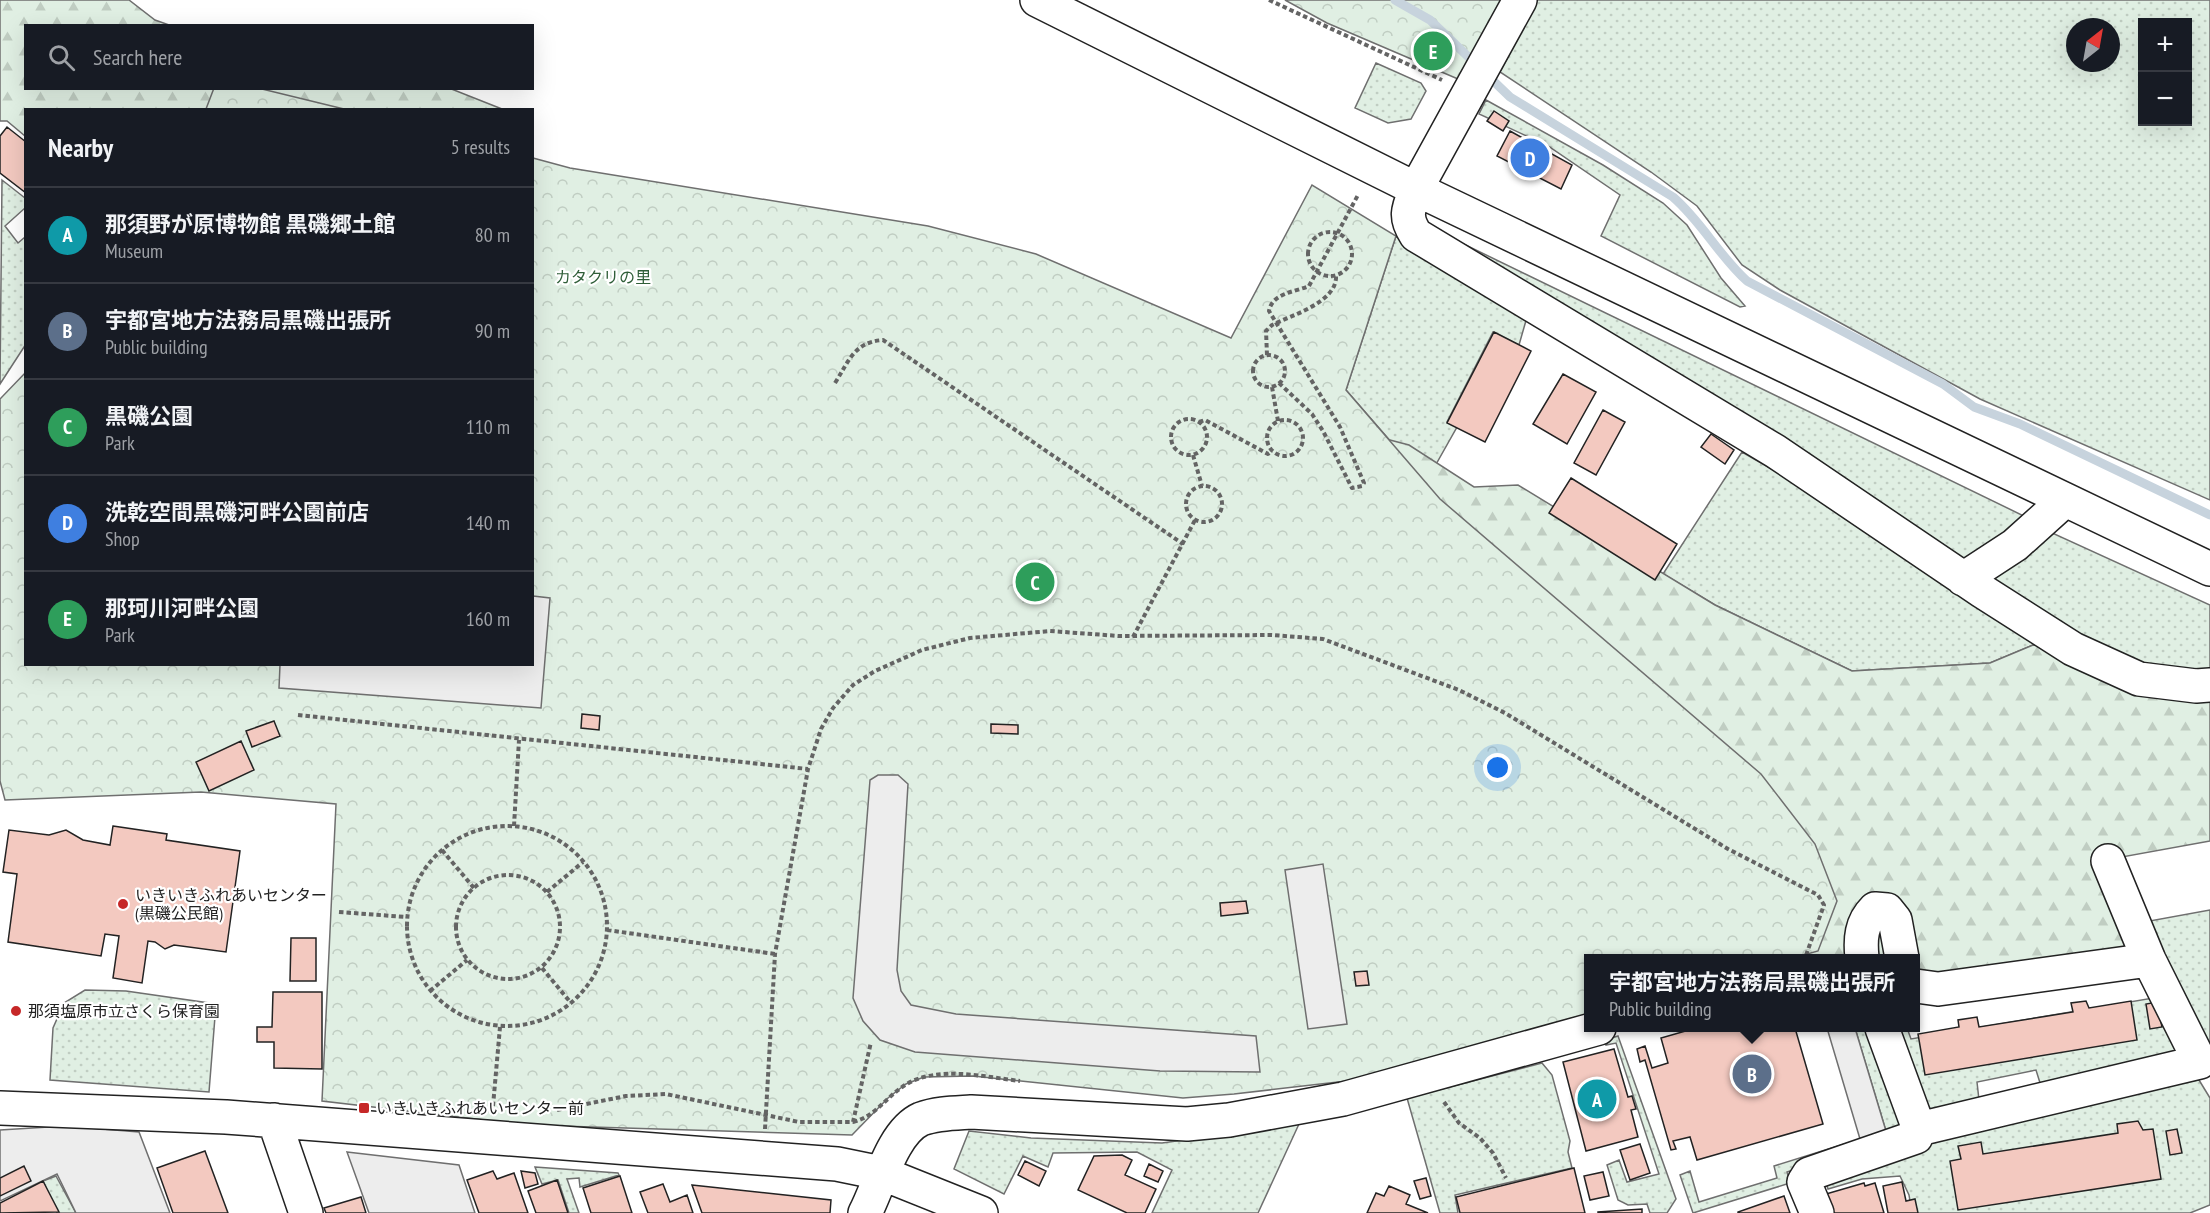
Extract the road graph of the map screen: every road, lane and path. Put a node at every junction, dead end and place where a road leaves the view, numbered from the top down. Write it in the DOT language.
graph roads {
  1 [pos="1037,0"];
  2 [pos="1269,0"];
  3 [pos="1520,0"];
  4 [pos="1469,93"];
  5 [pos="1372,167"];
  6 [pos="1416,189"];
  7 [pos="1337,233"];
  8 [pos="1336,275"];
  9 [pos="1267,355"];
  10 [pos="835,383"];
  11 [pos="1279,383"];
  12 [pos="1272,387"];
  13 [pos="1278,421"];
  14 [pos="1198,422"];
  15 [pos="1273,451"];
  16 [pos="1193,455"];
  17 [pos="1202,486"];
  18 [pos="2065,500"];
  19 [pos="1196,520"];
  20 [pos="1183,544"];
  21 [pos="2210,569"];
  22 [pos="1963,579"];
  23 [pos="1133,637"];
  24 [pos="2210,685"];
  25 [pos="298,715"];
  26 [pos="519,740"];
  27 [pos="808,769"];
  28 [pos="514,826"];
  29 [pos="442,850"];
  30 [pos="2108,861"];
  31 [pos="583,862"];
  32 [pos="474,888"];
  33 [pos="547,892"];
  34 [pos="339,912"];
  35 [pos="406,917"];
  36 [pos="607,930"];
  37 [pos="775,954"];
  38 [pos="1807,954"];
  39 [pos="1862,954"];
  40 [pos="1901,954"];
  41 [pos="467,960"];
  42 [pos="2149,960"];
  43 [pos="542,968"];
  44 [pos="1920,986"];
  45 [pos="430,991"];
  46 [pos="571,1003"];
  47 [pos="500,1026"];
  48 [pos="1584,1032"];
  49 [pos="1883,1032"];
  50 [pos="871,1042"];
  51 [pos="2205,1070"];
  52 [pos="1434,1073"];
  53 [pos="0,1108"];
  54 [pos="547,1113"];
  55 [pos="764,1117"];
  56 [pos="274,1120"];
  57 [pos="1919,1129"];
  58 [pos="490,1139"];
  59 [pos="768,1157"];
  60 [pos="882,1173"];
  61 [pos="1506,1178"];
  62 [pos="306,1213"];
  63 [pos="864,1213"];
  64 [pos="981,1213"];
  65 [pos="1817,1213"];
  1 -- 5 [label="street"];
  2 -- 4 [label="path"];
  3 -- 4 [label="street"];
  4 -- 6 [label="street"];
  5 -- 6 [label="street"];
  5 -- 7 [label="path"];
  6 -- 18 [label="street"];
  6 -- 22 [label="street"];
  7 -- 8 [label="path, bridge"];
  7 -- 8 [label="path, bridge"];
  7 -- 11 [label="path"];
  8 -- 9 [label="path, bridge"];
  9 -- 11 [label="path"];
  9 -- 12 [label="path"];
  10 -- 20 [label="path"];
  11 -- 12 [label="path"];
  12 -- 13 [label="path"];
  13 -- 15 [label="path"];
  13 -- 15 [label="path"];
  14 -- 15 [label="path"];
  14 -- 16 [label="path"];
  14 -- 16 [label="path"];
  16 -- 17 [label="path"];
  17 -- 19 [label="path"];
  17 -- 19 [label="path"];
  18 -- 21 [label="street"];
  18 -- 22 [label="street"];
  19 -- 20 [label="path"];
  20 -- 23 [label="path"];
  22 -- 24 [label="street"];
  23 -- 27 [label="path"];
  23 -- 38 [label="path"];
  25 -- 26 [label="path"];
  26 -- 27 [label="path"];
  26 -- 28 [label="path"];
  27 -- 37 [label="path"];
  28 -- 29 [label="path"];
  28 -- 31 [label="path"];
  29 -- 32 [label="path"];
  29 -- 35 [label="path"];
  30 -- 42 [label="street"];
  31 -- 33 [label="path"];
  31 -- 36 [label="path"];
  32 -- 33 [label="path"];
  32 -- 41 [label="path"];
  33 -- 43 [label="path"];
  34 -- 35 [label="path"];
  35 -- 45 [label="path"];
  36 -- 37 [label="path"];
  36 -- 46 [label="path"];
  37 -- 55 [label="path"];
  39 -- 40 [label="street"];
  41 -- 43 [label="path"];
  41 -- 45 [label="path"];
  42 -- 44 [label="street"];
  42 -- 51 [label="street"];
  43 -- 46 [label="path"];
  45 -- 47 [label="path"];
  46 -- 47 [label="path"];
  47 -- 58 [label="path"];
  48 -- 52 [label="street"];
  49 -- 57 [label="street"];
  50 -- 55 [label="path"];
  51 -- 57 [label="street"];
  52 -- 60 [label="street"];
  52 -- 61 [label="path"];
  53 -- 56 [label="street"];
  54 -- 55 [label="path"];
  55 -- 59 [label="path"];
  56 -- 58 [label="street"];
  56 -- 62 [label="street"];
  57 -- 65 [label="street"];
  58 -- 59 [label="street"];
  59 -- 60 [label="street"];
  60 -- 63 [label="street"];
  60 -- 64 [label="street"];
}
